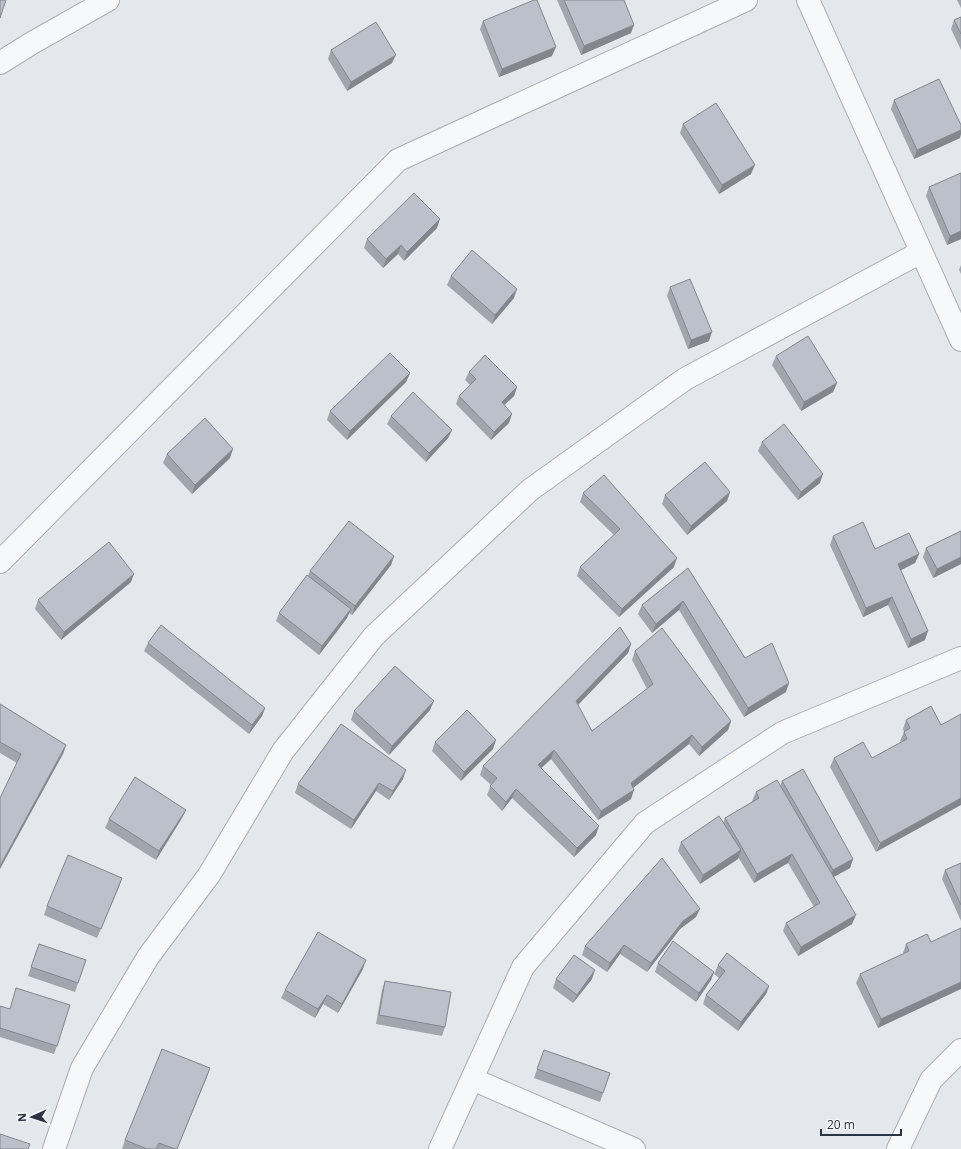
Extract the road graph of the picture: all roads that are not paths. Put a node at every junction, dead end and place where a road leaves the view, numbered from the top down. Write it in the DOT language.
graph roads {
  1 [pos="108,0"];
  2 [pos="746,0"];
  3 [pos="808,0"];
  4 [pos="0,63"];
  5 [pos="921,252"];
  6 [pos="961,340"];
  7 [pos="0,562"];
  8 [pos="961,658"];
  9 [pos="961,1050"];
  10 [pos="472,1079"];
  11 [pos="54,1149"];
  12 [pos="440,1149"];
  13 [pos="634,1149"];
  14 [pos="898,1149"];
  1 -- 4 [label="street"];
  2 -- 7 [label="street"];
  3 -- 5 [label="street"];
  5 -- 6 [label="street"];
  5 -- 11 [label="street"];
  8 -- 10 [label="street"];
  9 -- 14 [label="street"];
  10 -- 12 [label="street"];
  10 -- 13 [label="street"];
}
